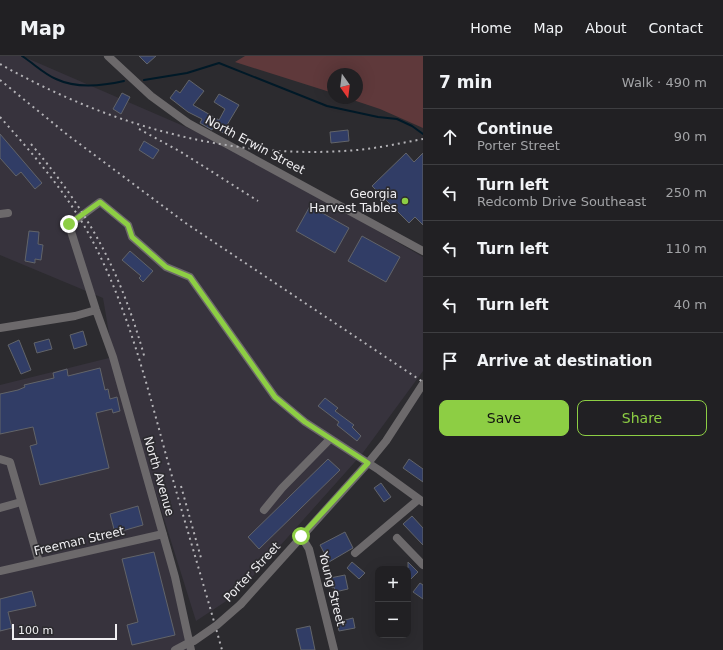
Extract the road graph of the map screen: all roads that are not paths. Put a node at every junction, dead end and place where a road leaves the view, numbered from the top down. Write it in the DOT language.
graph roads {
  1 [pos="108,56"];
  2 [pos="423,252"];
  3 [pos="96,310"];
  4 [pos="0,328"];
  5 [pos="423,384"];
  6 [pos="330,439"];
  7 [pos="0,459"];
  8 [pos="368,463"];
  9 [pos="421,500"];
  10 [pos="21,502"];
  11 [pos="0,508"];
  12 [pos="264,510"];
  13 [pos="163,534"];
  14 [pos="301,536"];
  15 [pos="397,538"];
  16 [pos="355,553"];
  17 [pos="39,562"];
  18 [pos="423,565"];
  19 [pos="0,571"];
  20 [pos="191,645"];
  21 [pos="175,650"];
  22 [pos="334,650"];
  1 -- 2 [label="street, North Erwin Street"];
  3 -- 4 [label="street"];
  3 -- 6 [label="street, North Avenue"];
  3 -- 13 [label="street, North Avenue"];
  5 -- 8 [label="street, Porter Street"];
  6 -- 8 [label="street"];
  6 -- 12 [label="street"];
  7 -- 10 [label="street"];
  8 -- 9 [label="street"];
  8 -- 14 [label="street, Porter Street"];
  9 -- 16 [label="street"];
  10 -- 11 [label="street"];
  10 -- 17 [label="street"];
  13 -- 17 [label="street, Freeman Street"];
  13 -- 20 [label="street, North Avenue"];
  14 -- 20 [label="street, Porter Street, bridge"];
  14 -- 22 [label="street, Young Street"];
  15 -- 18 [label="street"];
  17 -- 19 [label="street, Freeman Street"];
  20 -- 21 [label="street, Porter Street"];
}
